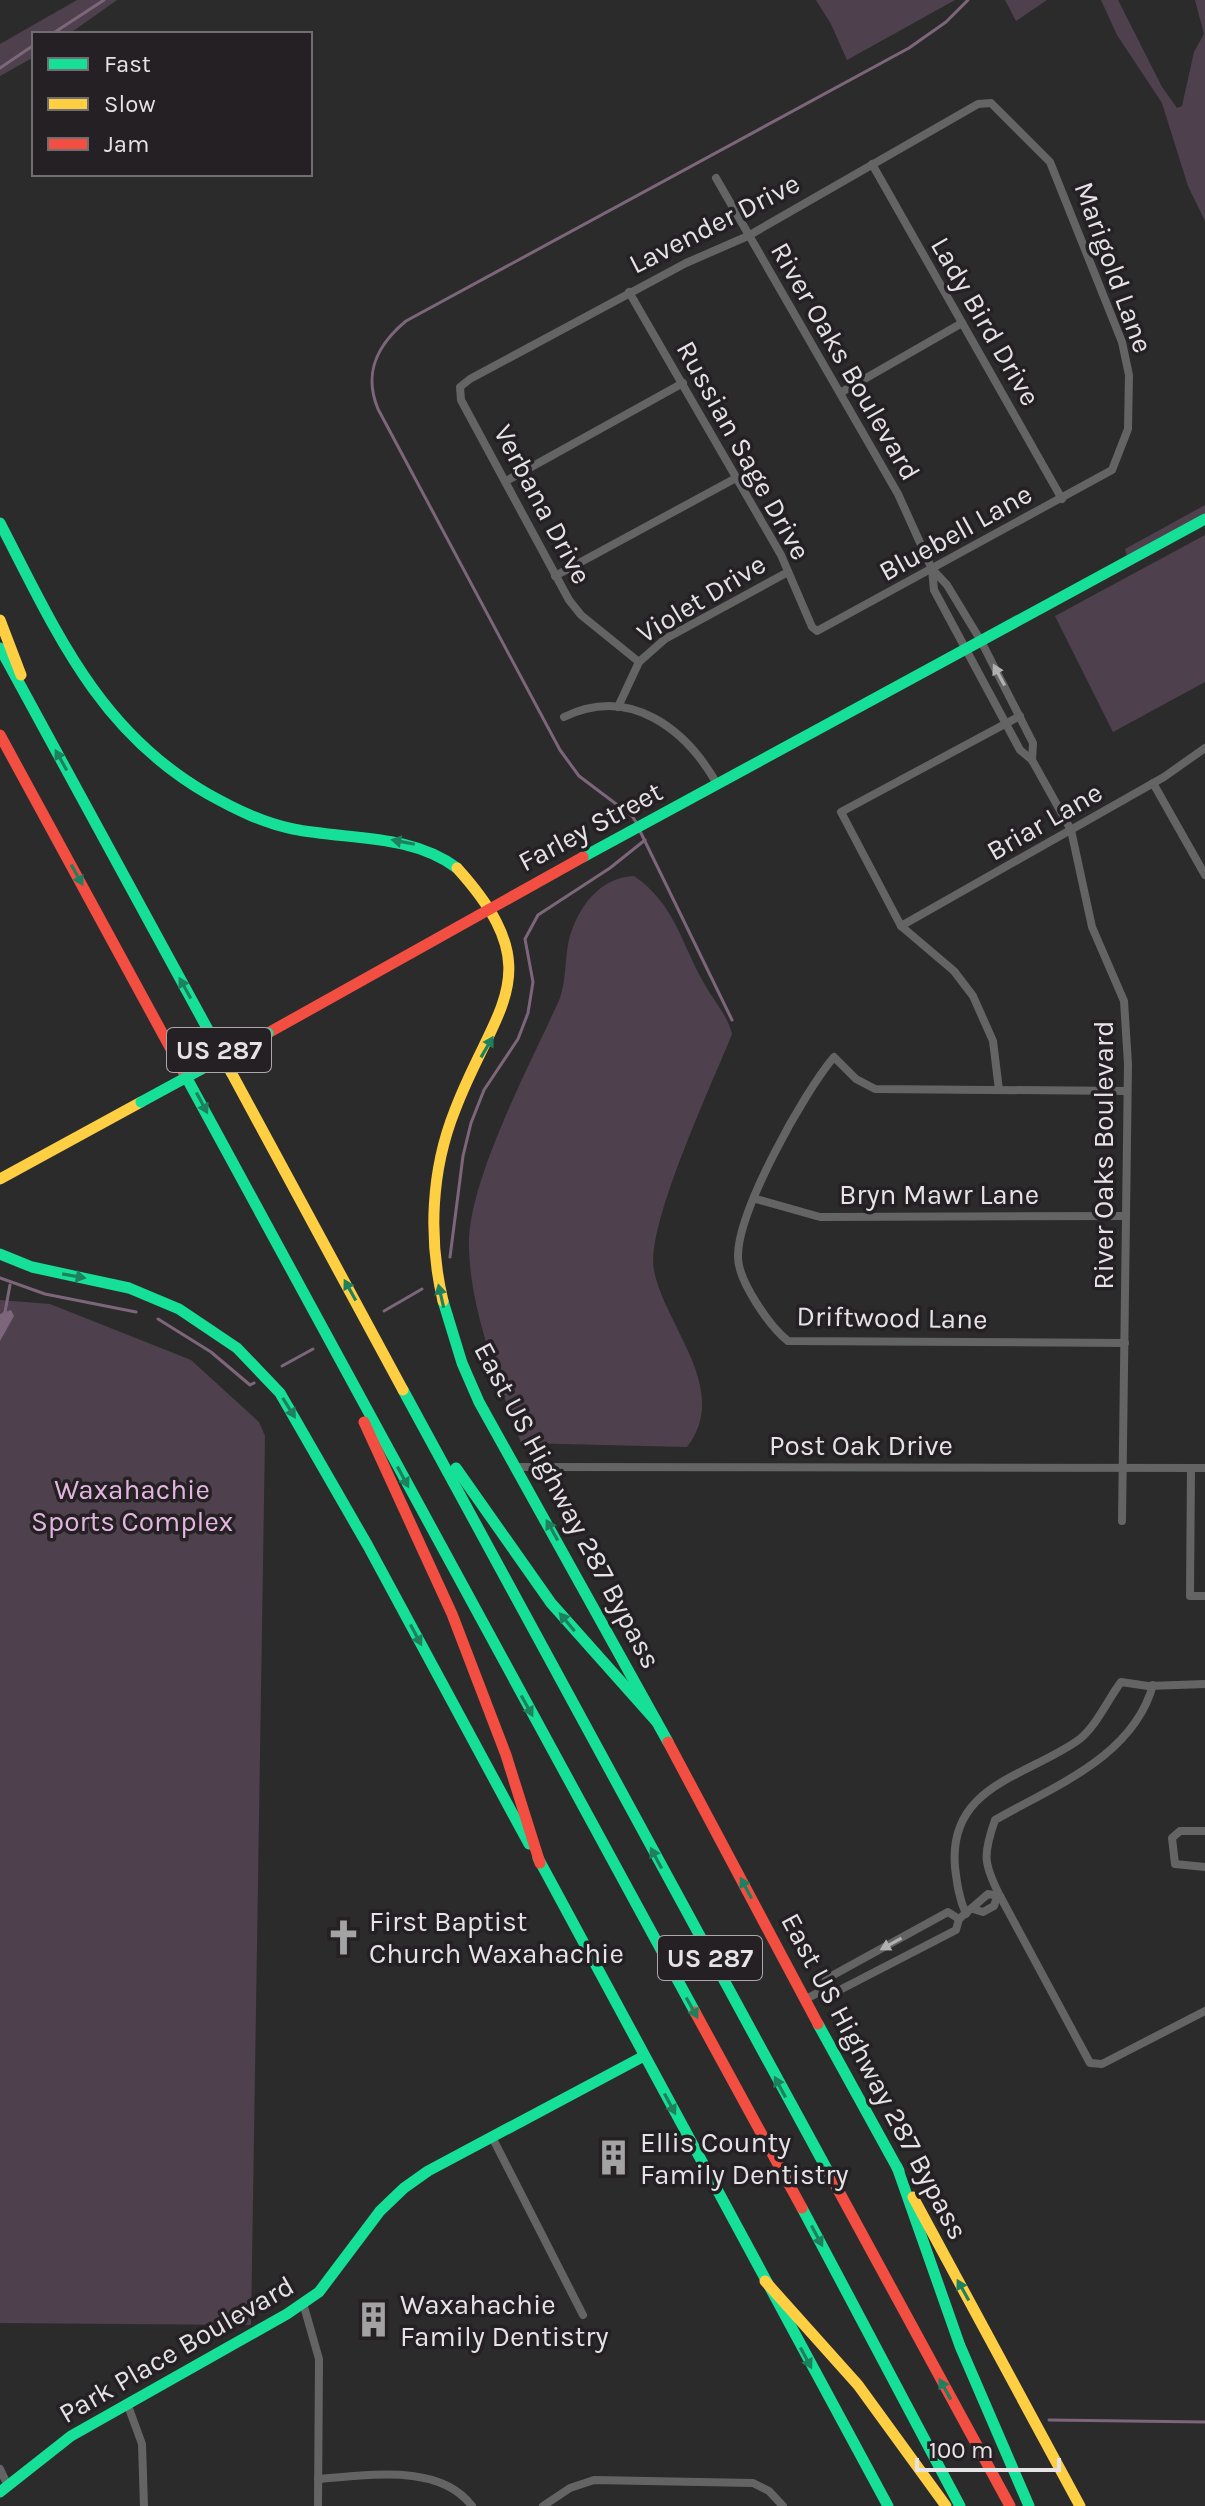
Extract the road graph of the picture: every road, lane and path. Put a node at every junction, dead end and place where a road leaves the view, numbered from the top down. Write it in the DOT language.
graph roads {
  1 [pos="991,103"];
  2 [pos="872,164"];
  3 [pos="716,178"];
  4 [pos="748,236"];
  5 [pos="629,292"];
  6 [pos="962,323"];
  7 [pos="683,383"];
  8 [pos="460,387"];
  9 [pos="840,393"];
  10 [pos="1112,470"];
  11 [pos="736,478"];
  12 [pos="506,481"];
  13 [pos="1062,499"];
  14 [pos="1205,519"];
  15 [pos="0,523"];
  16 [pos="932,569"];
  17 [pos="788,572"];
  18 [pos="555,576"];
  19 [pos="0,620"];
  20 [pos="817,631"];
  21 [pos="981,641"];
  22 [pos="0,648"];
  23 [pos="967,649"];
  24 [pos="639,662"];
  25 [pos="24,691"];
  26 [pos="618,707"];
  27 [pos="1020,716"];
  28 [pos="564,717"];
  29 [pos="1005,722"];
  30 [pos="0,735"];
  31 [pos="1205,748"];
  32 [pos="0,750"];
  33 [pos="1032,760"];
  34 [pos="1153,783"];
  35 [pos="717,784"];
  36 [pos="40,807"];
  37 [pos="1071,830"];
  38 [pos="1205,875"];
  39 [pos="487,909"];
  40 [pos="901,926"];
  41 [pos="999,1090"];
  42 [pos="1127,1091"];
  43 [pos="0,1179"];
  44 [pos="756,1199"];
  45 [pos="1126,1216"];
  46 [pos="0,1254"];
  47 [pos="1125,1343"];
  48 [pos="353,1383"];
  49 [pos="414,1408"];
  50 [pos="517,1467"];
  51 [pos="1121,1468"];
  52 [pos="1191,1468"];
  53 [pos="1205,1468"];
  54 [pos="1122,1521"];
  55 [pos="1205,1596"];
  56 [pos="1205,1684"];
  57 [pos="1153,1685"];
  58 [pos="656,1721"];
  59 [pos="1205,1831"];
  60 [pos="540,1863"];
  61 [pos="1205,1867"];
  62 [pos="998,1896"];
  63 [pos="966,1914"];
  64 [pos="823,1990"];
  65 [pos="806,1999"];
  66 [pos="1205,2011"];
  67 [pos="644,2056"];
  68 [pos="492,2137"];
  69 [pos="897,2167"];
  70 [pos="765,2281"];
  71 [pos="303,2303"];
  72 [pos="583,2315"];
  73 [pos="127,2403"];
  74 [pos="0,2469"];
  75 [pos="318,2479"];
  76 [pos="4,2489"];
  77 [pos="144,2506"];
  78 [pos="318,2506"];
  79 [pos="472,2506"];
  80 [pos="543,2506"];
  81 [pos="783,2506"];
  82 [pos="888,2506"];
  83 [pos="946,2506"];
  84 [pos="960,2506"];
  85 [pos="1010,2506"];
  86 [pos="1029,2506"];
  87 [pos="1080,2506"];
  1 -- 2 [label="street, Lavender Drive"];
  1 -- 10 [label="street, Marigold Lane"];
  2 -- 4 [label="street, Lavender Drive"];
  2 -- 6 [label="street, Lady Bird Drive"];
  3 -- 4 [label="street, River Oaks Boulevard"];
  4 -- 5 [label="street, Lavender Drive"];
  4 -- 9 [label="street, River Oaks Boulevard"];
  5 -- 7 [label="street, Russian Sage Drive"];
  5 -- 8 [label="street, Lavender Drive"];
  6 -- 9 [label="street"];
  6 -- 13 [label="street, Lady Bird Drive"];
  7 -- 11 [label="street, Russian Sage Drive"];
  7 -- 12 [label="street"];
  8 -- 12 [label="street, Verbana Drive"];
  9 -- 16 [label="street, River Oaks Boulevard"];
  10 -- 13 [label="street, Bluebell Lane"];
  11 -- 17 [label="street, Russian Sage Drive"];
  11 -- 18 [label="street"];
  12 -- 18 [label="street, Verbana Drive"];
  13 -- 16 [label="street, Bluebell Lane"];
  14 -- 21 [label="main road, Farley Street"];
  39 -- 15 [label="main road, East US Highway 287 Bypass, one-way"];
  16 -- 20 [label="street, Bluebell Lane"];
  16 -- 21 [label="street, River Oaks Boulevard"];
  16 -- 23 [label="street, River Oaks Boulevard"];
  17 -- 20 [label="street, Russian Sage Drive"];
  17 -- 24 [label="street, Violet Drive"];
  18 -- 24 [label="street, Verbana Drive"];
  19 -- 25 [label="main road"];
  21 -- 23 [label="main road, Farley Street"];
  27 -- 21 [label="street, River Oaks Boulevard, one-way"];
  22 -- 25 [label="main road, US 287"];
  23 -- 29 [label="street, River Oaks Boulevard"];
  23 -- 35 [label="main road, Farley Street"];
  24 -- 26 [label="street, Violet Drive"];
  49 -- 25 [label="main road, US 287, one-way"];
  26 -- 28 [label="street"];
  26 -- 35 [label="street"];
  27 -- 29 [label="street"];
  27 -- 33 [label="street, River Oaks Boulevard"];
  29 -- 33 [label="street, River Oaks Boulevard"];
  29 -- 40 [label="street"];
  30 -- 36 [label="main road, US 287"];
  31 -- 34 [label="street, Briar Lane"];
  32 -- 36 [label="main road"];
  33 -- 37 [label="street, River Oaks Boulevard"];
  34 -- 37 [label="street, Briar Lane"];
  34 -- 38 [label="street"];
  35 -- 39 [label="main road, Farley Street"];
  36 -- 48 [label="main road, US 287, one-way"];
  37 -- 40 [label="street, Briar Lane"];
  37 -- 42 [label="street, River Oaks Boulevard"];
  39 -- 43 [label="main road, Farley Street, bridge"];
  50 -- 39 [label="main road, East US Highway 287 Bypass, one-way"];
  40 -- 41 [label="street"];
  41 -- 42 [label="street"];
  41 -- 44 [label="street, Driftwood Lane"];
  42 -- 45 [label="street, River Oaks Boulevard"];
  44 -- 45 [label="street, Bryn Mawr Lane"];
  44 -- 47 [label="street, Driftwood Lane"];
  45 -- 47 [label="street, River Oaks Boulevard"];
  46 -- 60 [label="main road, one-way"];
  47 -- 51 [label="street, River Oaks Boulevard"];
  48 -- 60 [label="main road"];
  48 -- 84 [label="main road, US 287, one-way"];
  58 -- 49 [label="main road, one-way"];
  85 -- 49 [label="main road, US 287, one-way"];
  50 -- 51 [label="street, Post Oak Drive"];
  58 -- 50 [label="main road, East US Highway 287 Bypass, one-way"];
  51 -- 52 [label="street, Post Oak Drive"];
  51 -- 54 [label="street, River Oaks Boulevard"];
  52 -- 53 [label="street, Post Oak Drive"];
  52 -- 55 [label="street"];
  56 -- 57 [label="street"];
  57 -- 62 [label="street"];
  57 -- 63 [label="street"];
  65 -- 58 [label="main road, East US Highway 287 Bypass, one-way"];
  59 -- 61 [label="street"];
  60 -- 67 [label="main road"];
  62 -- 63 [label="street"];
  62 -- 66 [label="street"];
  63 -- 64 [label="street"];
  63 -- 64 [label="street, one-way"];
  64 -- 65 [label="street"];
  65 -- 69 [label="main road, East US Highway 287 Bypass"];
  67 -- 68 [label="main road, Park Place Boulevard"];
  67 -- 70 [label="main road, one-way"];
  68 -- 71 [label="main road, Park Place Boulevard"];
  68 -- 72 [label="street"];
  69 -- 86 [label="main road"];
  87 -- 69 [label="main road, East US Highway 287 Bypass, one-way"];
  70 -- 82 [label="main road, one-way"];
  70 -- 83 [label="main road"];
  71 -- 73 [label="main road, Park Place Boulevard"];
  71 -- 75 [label="street"];
  73 -- 76 [label="main road, Park Place Boulevard"];
  73 -- 77 [label="street"];
  74 -- 76 [label="street"];
  75 -- 78 [label="street"];
  75 -- 79 [label="street"];
  80 -- 81 [label="street"];
}
